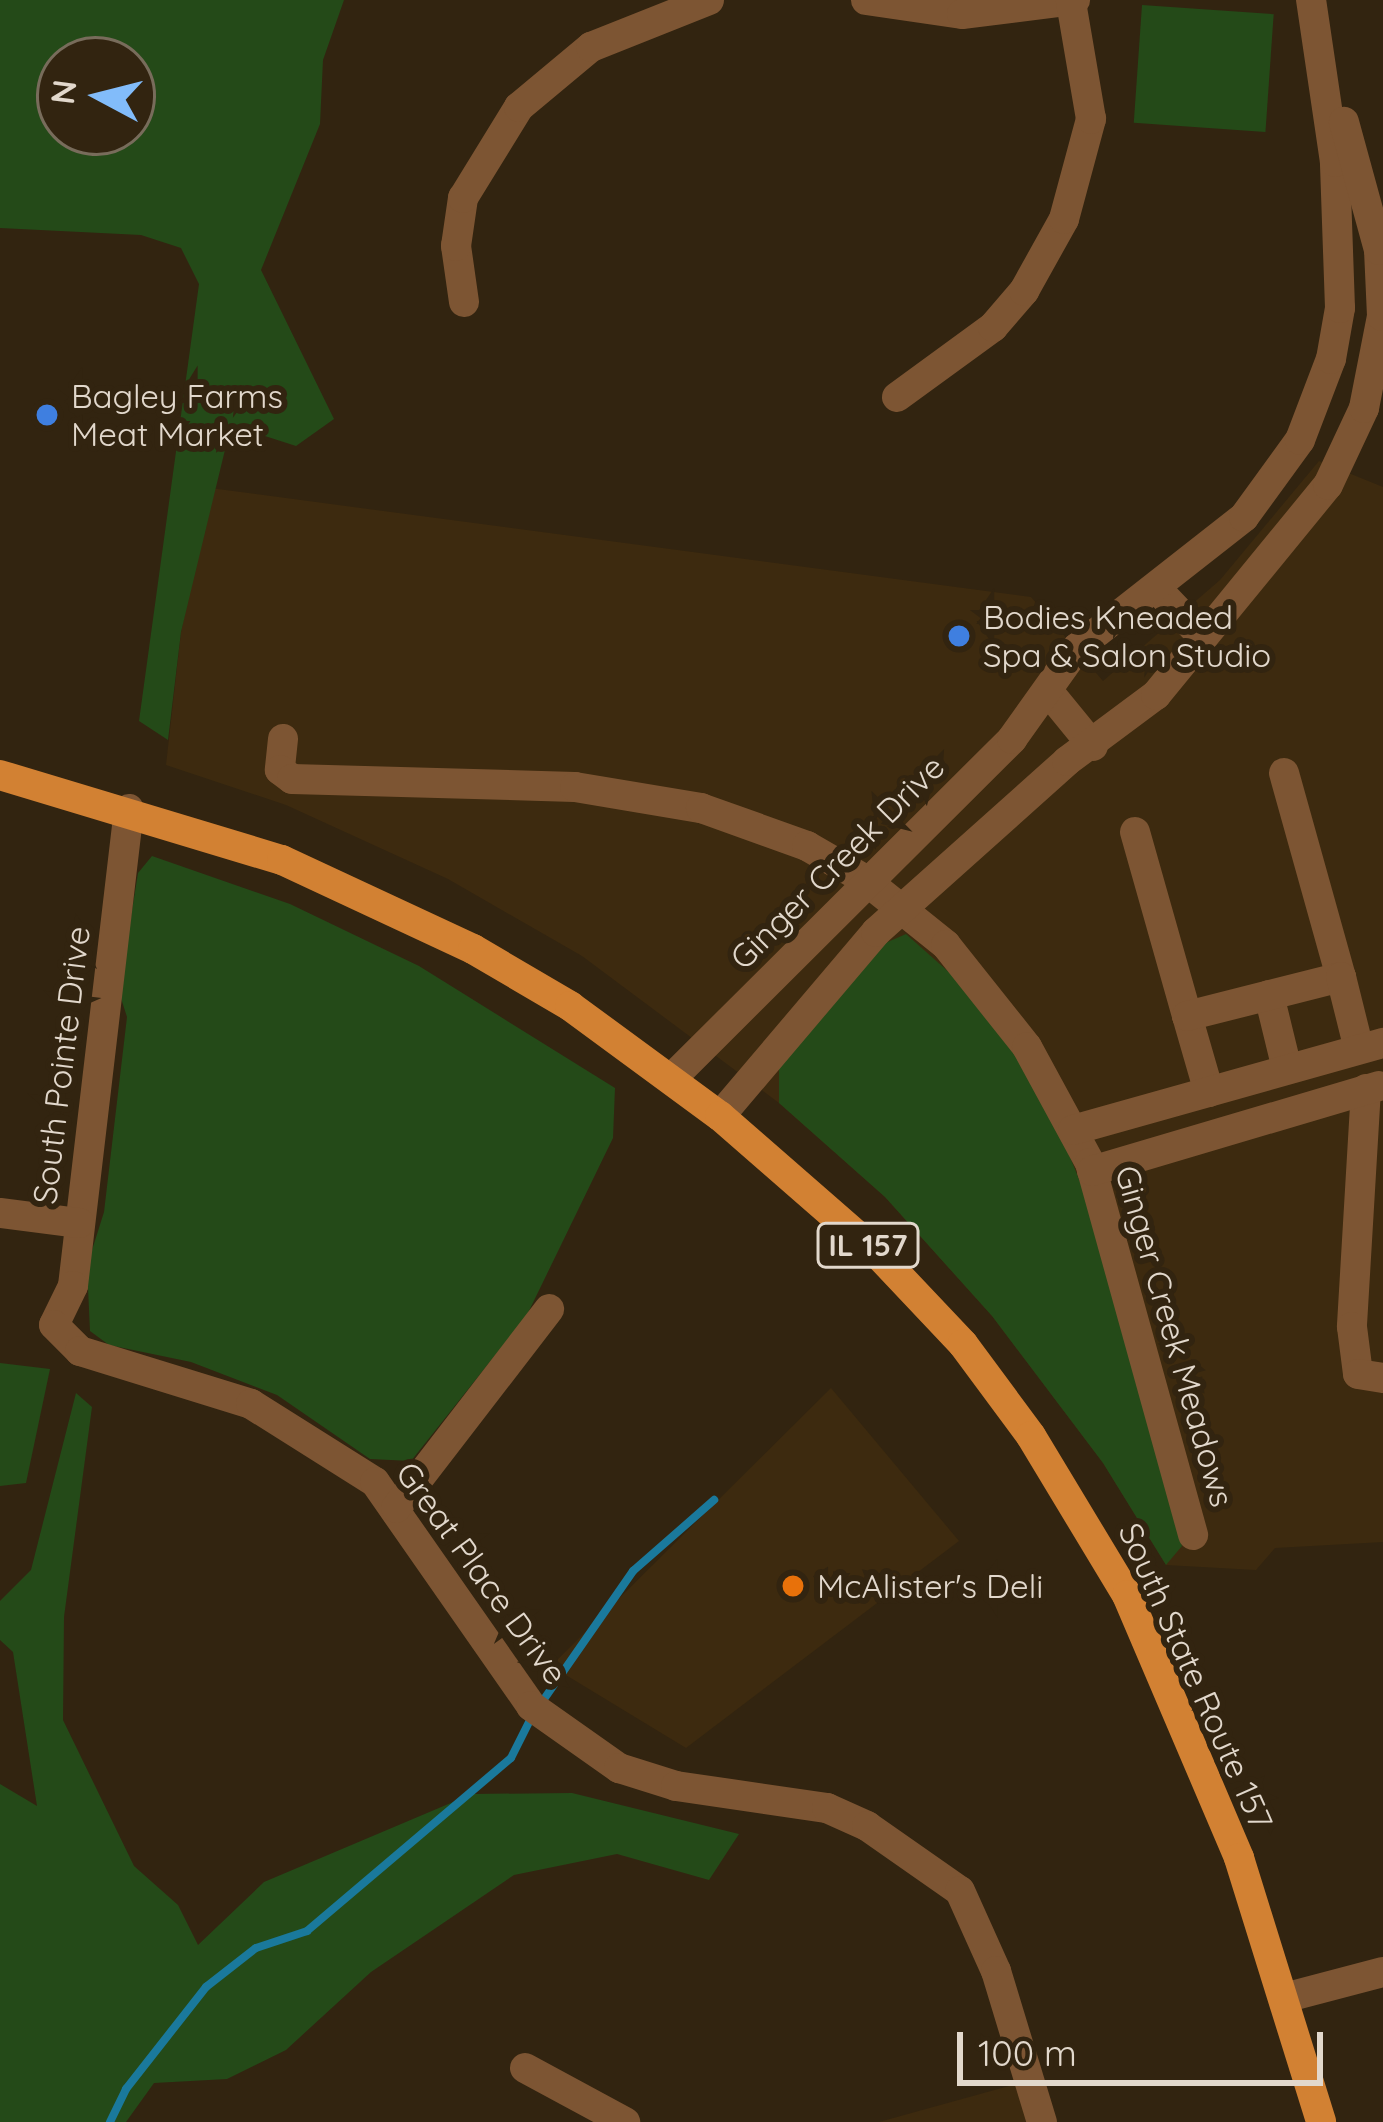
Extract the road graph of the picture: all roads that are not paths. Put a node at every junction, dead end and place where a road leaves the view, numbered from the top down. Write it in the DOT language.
graph roads {
  1 [pos="709,0"];
  2 [pos="866,0"];
  3 [pos="1311,0"];
  4 [pos="1073,1"];
  5 [pos="1319,54"];
  6 [pos="1341,285"];
  7 [pos="1382,287"];
  8 [pos="464,302"];
  9 [pos="897,398"];
  10 [pos="1157,590"];
  11 [pos="1202,636"];
  12 [pos="1048,691"];
  13 [pos="283,739"];
  14 [pos="1094,746"];
  15 [pos="1284,773"];
  16 [pos="0,775"];
  17 [pos="129,808"];
  18 [pos="1135,832"];
  19 [pos="864,879"];
  20 [pos="902,907"];
  21 [pos="1340,977"];
  22 [pos="1269,995"];
  23 [pos="1187,1016"];
  24 [pos="1371,1046"];
  25 [pos="1302,1065"];
  26 [pos="670,1079"];
  27 [pos="1374,1087"];
  28 [pos="1209,1092"];
  29 [pos="1329,1100"];
  30 [pos="720,1116"];
  31 [pos="1073,1130"];
  32 [pos="1092,1172"];
  33 [pos="0,1213"];
  34 [pos="79,1223"];
  35 [pos="549,1309"];
  36 [pos="54,1325"];
  37 [pos="1383,1378"];
  38 [pos="397,1508"];
  39 [pos="1193,1535"];
  40 [pos="1383,1972"];
  41 [pos="1284,1999"];
  42 [pos="525,2068"];
  43 [pos="625,2122"];
  44 [pos="1042,2122"];
  45 [pos="1321,2122"];
  1 -- 8 [label="street"];
  2 -- 4 [label="street"];
  3 -- 5 [label="street, Ginger Creek Drive"];
  4 -- 9 [label="street"];
  5 -- 6 [label="street, Ginger Creek Drive"];
  5 -- 7 [label="street, Ginger Creek Drive"];
  6 -- 7 [label="street"];
  6 -- 10 [label="street, Ginger Creek Drive"];
  7 -- 11 [label="street, Ginger Creek Drive"];
  10 -- 11 [label="street"];
  10 -- 12 [label="street, Ginger Creek Drive"];
  11 -- 14 [label="street, Ginger Creek Drive"];
  12 -- 14 [label="street"];
  12 -- 19 [label="street, Ginger Creek Drive"];
  13 -- 19 [label="street, Ginger Creek Meadows"];
  14 -- 20 [label="street, Ginger Creek Drive"];
  15 -- 21 [label="street"];
  16 -- 17 [label="main road, South State Route 157 / IL 157"];
  17 -- 26 [label="main road, South State Route 157 / IL 157"];
  17 -- 34 [label="street, South Pointe Drive"];
  18 -- 23 [label="street"];
  19 -- 20 [label="street, Ginger Creek Meadows"];
  19 -- 26 [label="street, Ginger Creek Drive"];
  20 -- 30 [label="street, Ginger Creek Drive"];
  20 -- 31 [label="street, Ginger Creek Meadows"];
  21 -- 22 [label="street"];
  21 -- 24 [label="street"];
  22 -- 23 [label="street"];
  22 -- 25 [label="street"];
  23 -- 28 [label="street"];
  24 -- 25 [label="street"];
  25 -- 28 [label="street"];
  25 -- 29 [label="street"];
  26 -- 30 [label="main road, South State Route 157 / IL 157"];
  27 -- 29 [label="street"];
  27 -- 37 [label="street"];
  28 -- 31 [label="street"];
  29 -- 32 [label="street"];
  30 -- 41 [label="main road, South State Route 157 / IL 157"];
  31 -- 32 [label="street, Ginger Creek Meadows"];
  32 -- 39 [label="street, Ginger Creek Meadows"];
  33 -- 34 [label="street"];
  34 -- 36 [label="street, South Pointe Drive"];
  35 -- 38 [label="street"];
  36 -- 38 [label="street, Great Place Drive"];
  38 -- 44 [label="street, Great Place Drive"];
  40 -- 41 [label="street"];
  41 -- 45 [label="main road, South State Route 157 / IL 157"];
  42 -- 43 [label="street"];
}
